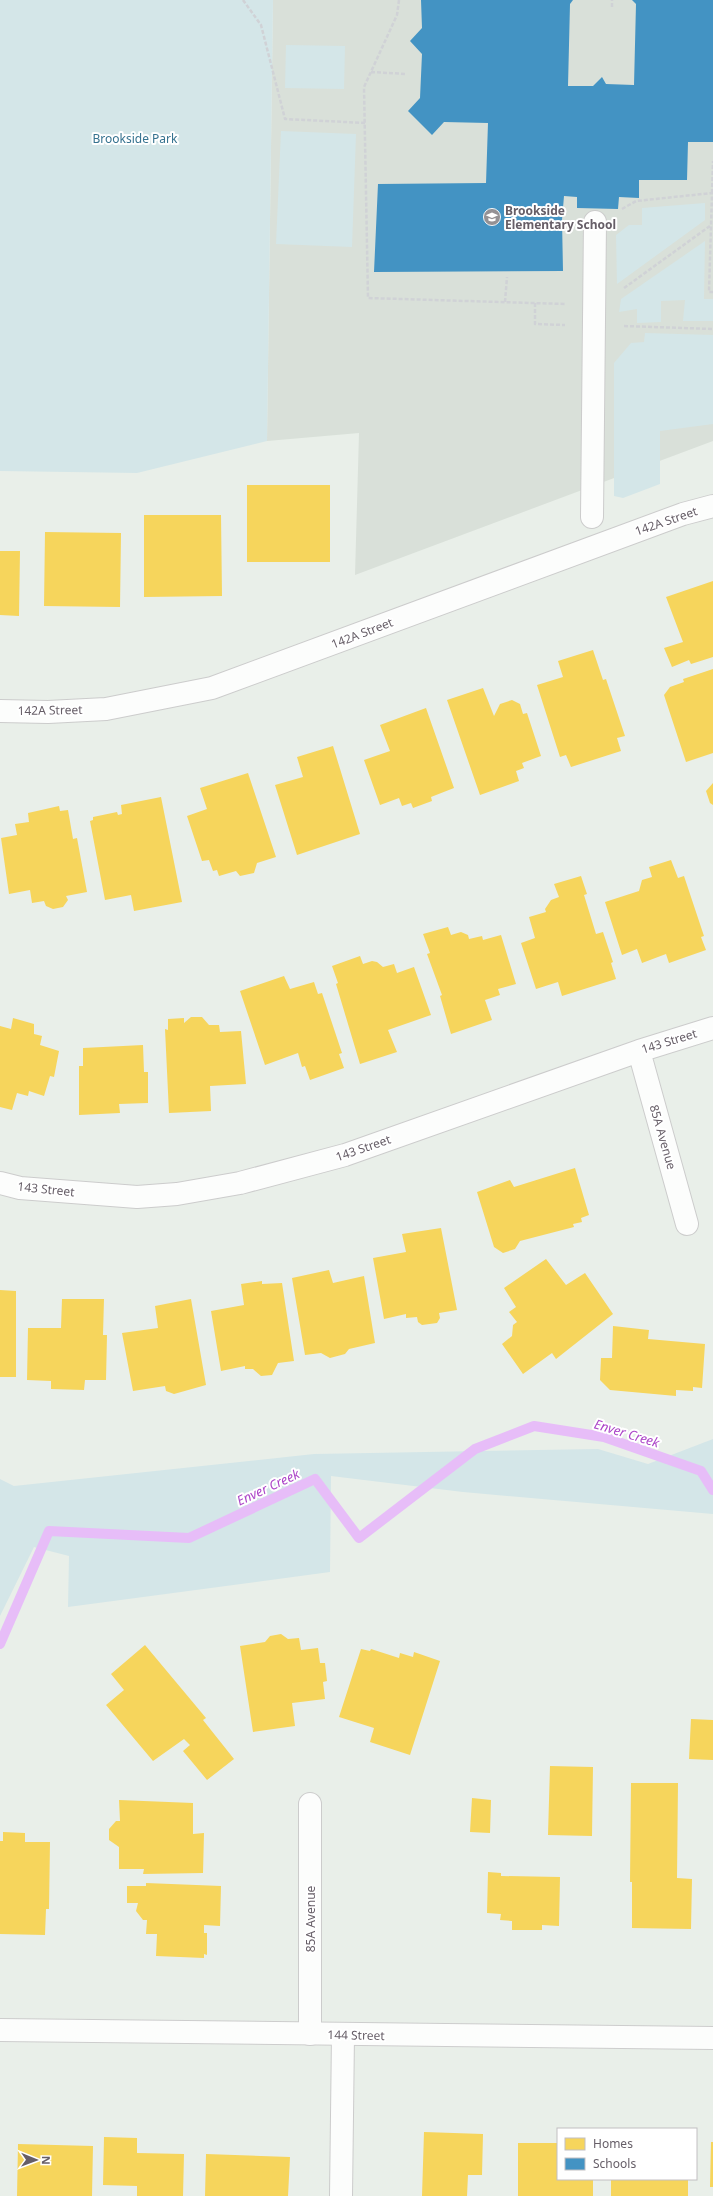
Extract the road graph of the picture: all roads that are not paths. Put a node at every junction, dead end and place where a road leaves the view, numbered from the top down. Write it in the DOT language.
graph roads {
  1 [pos="595,222"];
  2 [pos="713,506"];
  3 [pos="592,518"];
  4 [pos="0,711"];
  5 [pos="713,1028"];
  6 [pos="639,1051"];
  7 [pos="0,1183"];
  8 [pos="687,1224"];
  9 [pos="310,1804"];
  10 [pos="0,2030"];
  11 [pos="310,2034"];
  12 [pos="343,2035"];
  13 [pos="713,2038"];
  14 [pos="341,2196"];
  1 -- 3 [label="street"];
  2 -- 4 [label="street, 142A Street"];
  5 -- 6 [label="street, 143 Street"];
  6 -- 7 [label="street, 143 Street"];
  6 -- 8 [label="street, 85A Avenue"];
  9 -- 11 [label="street, 85A Avenue"];
  10 -- 11 [label="street, 144 Street"];
  11 -- 12 [label="street, 144 Street"];
  12 -- 13 [label="street, 144 Street"];
  12 -- 14 [label="street"];
}
